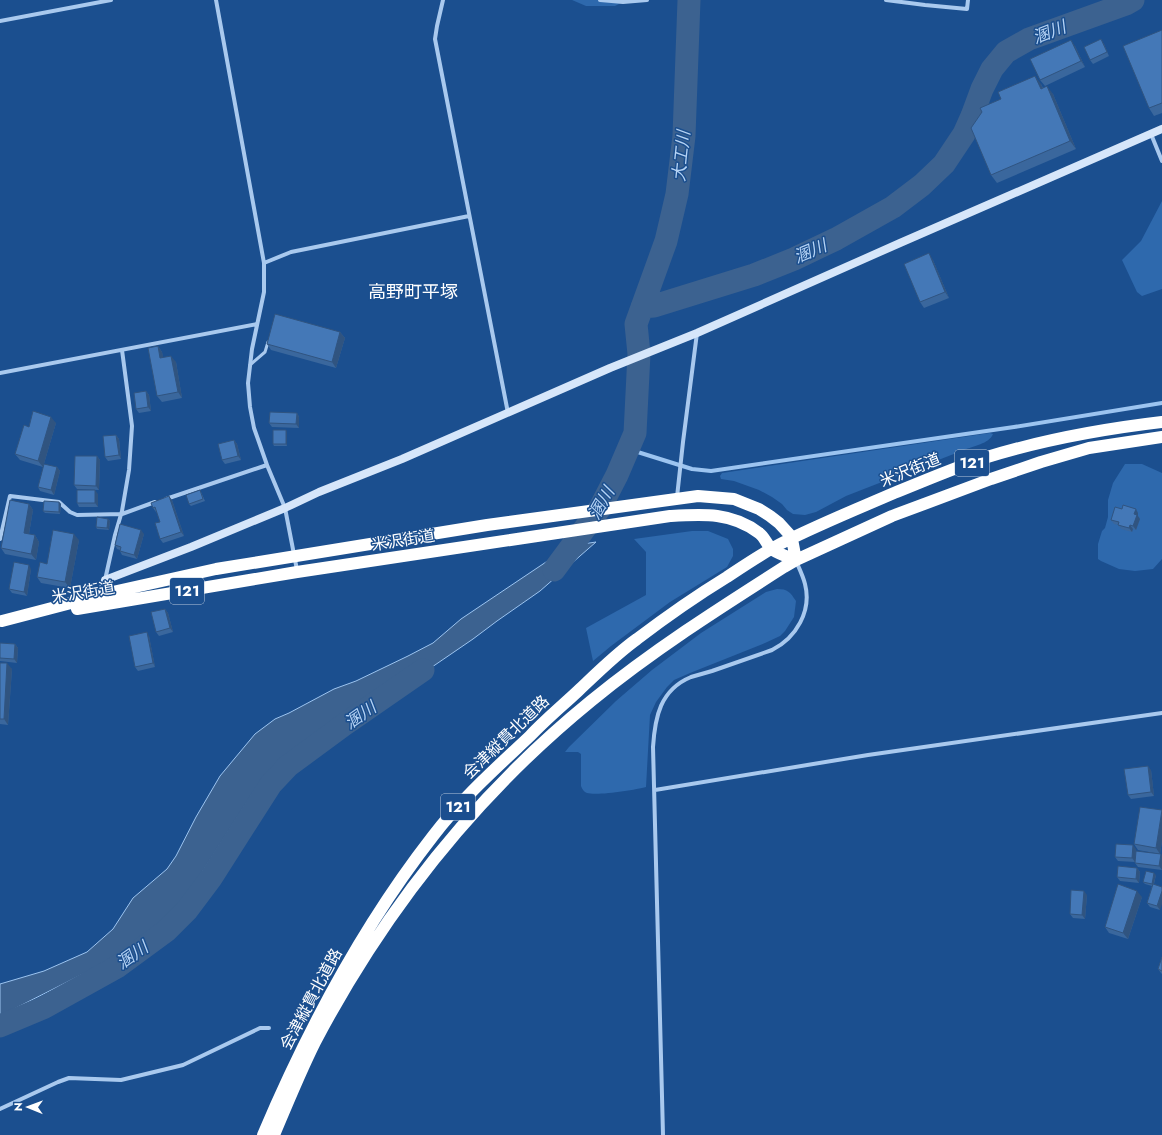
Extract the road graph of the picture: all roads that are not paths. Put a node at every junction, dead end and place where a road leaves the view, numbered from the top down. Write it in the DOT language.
graph roads {
  1 [pos="111,0"];
  2 [pos="216,0"];
  3 [pos="443,0"];
  4 [pos="600,0"];
  5 [pos="647,0"];
  6 [pos="886,0"];
  7 [pos="968,0"];
  8 [pos="0,21"];
  9 [pos="1162,129"];
  10 [pos="1151,134"];
  11 [pos="1162,161"];
  12 [pos="469,216"];
  13 [pos="264,263"];
  14 [pos="257,324"];
  15 [pos="697,333"];
  16 [pos="270,339"];
  17 [pos="122,350"];
  18 [pos="250,365"];
  19 [pos="0,373"];
  20 [pos="508,413"];
  21 [pos="1162,422"];
  22 [pos="1162,437"];
  23 [pos="267,465"];
  24 [pos="674,499"];
  25 [pos="285,508"];
  26 [pos="122,514"];
  27 [pos="0,535"];
  28 [pos="792,539"];
  29 [pos="772,549"];
  30 [pos="294,556"];
  31 [pos="796,560"];
  32 [pos="297,572"];
  33 [pos="105,580"];
  34 [pos="101,600"];
  35 [pos="1,621"];
  36 [pos="1162,714"];
  37 [pos="655,790"];
  38 [pos="269,1028"];
  39 [pos="0,1109"];
  40 [pos="263,1135"];
  41 [pos="274,1135"];
  42 [pos="663,1135"];
  1 -- 8 [label="street"];
  2 -- 13 [label="street"];
  3 -- 12 [label="street"];
  4 -- 5 [label="street"];
  6 -- 7 [label="street"];
  9 -- 10 [label="street"];
  10 -- 11 [label="street"];
  10 -- 15 [label="street"];
  12 -- 13 [label="street"];
  12 -- 20 [label="street"];
  13 -- 14 [label="street"];
  14 -- 17 [label="street"];
  14 -- 18 [label="street"];
  15 -- 20 [label="street"];
  15 -- 24 [label="street"];
  16 -- 18 [label="lane"];
  17 -- 19 [label="street"];
  17 -- 26 [label="street"];
  18 -- 23 [label="street"];
  20 -- 25 [label="street"];
  21 -- 28 [label="highway, 米沢街道 / 121"];
  22 -- 31 [label="highway, 121"];
  23 -- 25 [label="street"];
  23 -- 26 [label="street"];
  24 -- 28 [label="highway, 米沢街道 / 121"];
  24 -- 30 [label="highway, 米沢街道 / 121"];
  25 -- 30 [label="street"];
  25 -- 33 [label="street"];
  26 -- 27 [label="street"];
  26 -- 33 [label="street"];
  28 -- 29 [label="highway, 121"];
  28 -- 31 [label="highway, 米沢街道 / 121"];
  29 -- 31 [label="highway, 米沢街道 / 121"];
  29 -- 32 [label="highway, 米沢街道 / 121"];
  29 -- 40 [label="highway, 会津縦貫北道路 / 121"];
  30 -- 32 [label="street"];
  30 -- 34 [label="highway, 米沢街道 / 121"];
  31 -- 37 [label="street"];
  31 -- 41 [label="highway, 会津縦貫北道路 / 121"];
  32 -- 34 [label="highway, 米沢街道 / 121"];
  33 -- 34 [label="street"];
  34 -- 35 [label="highway, 米沢街道 / 121"];
  36 -- 37 [label="street"];
  37 -- 42 [label="street"];
  38 -- 39 [label="street"];
}
